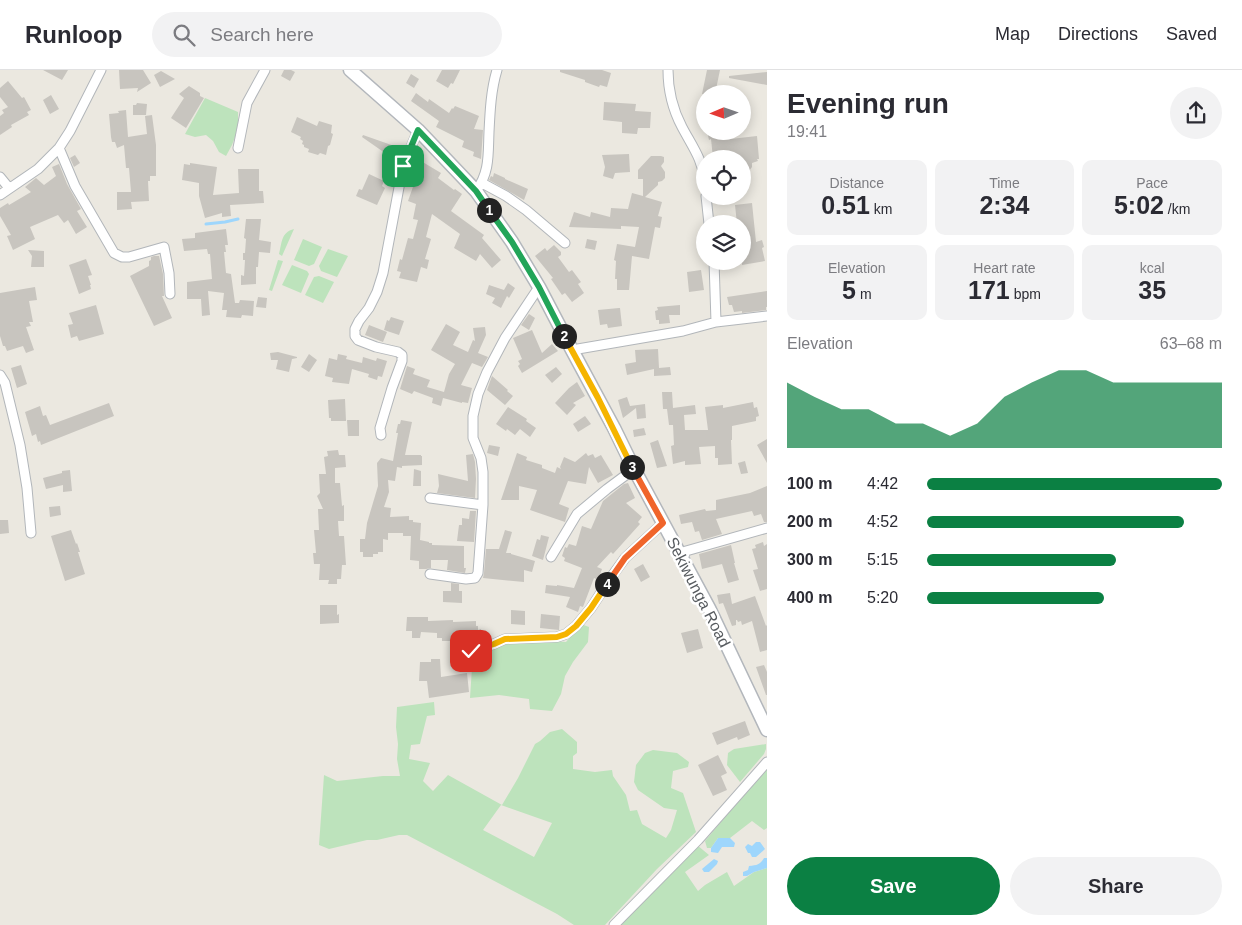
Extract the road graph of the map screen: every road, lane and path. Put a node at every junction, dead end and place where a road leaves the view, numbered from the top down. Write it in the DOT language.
graph roads {
  1 [pos="101,70"];
  2 [pos="265,70"];
  3 [pos="350,70"];
  4 [pos="497,70"];
  5 [pos="668,70"];
  6 [pos="418,130"];
  7 [pos="59,148"];
  8 [pos="238,148"];
  9 [pos="696,150"];
  10 [pos="0,177"];
  11 [pos="479,187"];
  12 [pos="9,188"];
  13 [pos="0,195"];
  14 [pos="565,243"];
  15 [pos="714,270"];
  16 [pos="539,287"];
  17 [pos="170,294"];
  18 [pos="767,316"];
  19 [pos="716,322"];
  20 [pos="572,350"];
  21 [pos="0,375"];
  22 [pos="381,435"];
  23 [pos="634,469"];
  24 [pos="430,498"];
  25 [pos="483,505"];
  26 [pos="663,523"];
  27 [pos="767,528"];
  28 [pos="31,533"];
  29 [pos="679,553"];
  30 [pos="551,557"];
  31 [pos="430,574"];
  32 [pos="471,651"];
  33 [pos="767,730"];
  34 [pos="767,762"];
  35 [pos="614,925"];
  1 -- 7 [label="street"];
  2 -- 8 [label="street"];
  3 -- 6 [label="main road, Sekiwunga Road"];
  4 -- 11 [label="street"];
  5 -- 9 [label="street"];
  6 -- 11 [label="main road, Sekiwunga Road"];
  6 -- 22 [label="street"];
  7 -- 12 [label="street"];
  7 -- 17 [label="street"];
  10 -- 12 [label="street"];
  11 -- 14 [label="street"];
  11 -- 16 [label="main road, Sekiwunga Road"];
  12 -- 13 [label="street"];
  15 -- 19 [label="street"];
  16 -- 20 [label="main road, Sekiwunga Road"];
  16 -- 25 [label="street"];
  18 -- 19 [label="street"];
  19 -- 20 [label="street"];
  20 -- 23 [label="main road, Sekiwunga Road"];
  21 -- 28 [label="street"];
  23 -- 26 [label="main road, Sekiwunga Road"];
  23 -- 30 [label="street"];
  24 -- 25 [label="street"];
  25 -- 31 [label="street"];
  26 -- 29 [label="main road, Sekiwunga Road"];
  26 -- 32 [label="street"];
  27 -- 29 [label="street"];
  29 -- 33 [label="main road, Sekiwunga Road"];
  34 -- 35 [label="street"];
}
